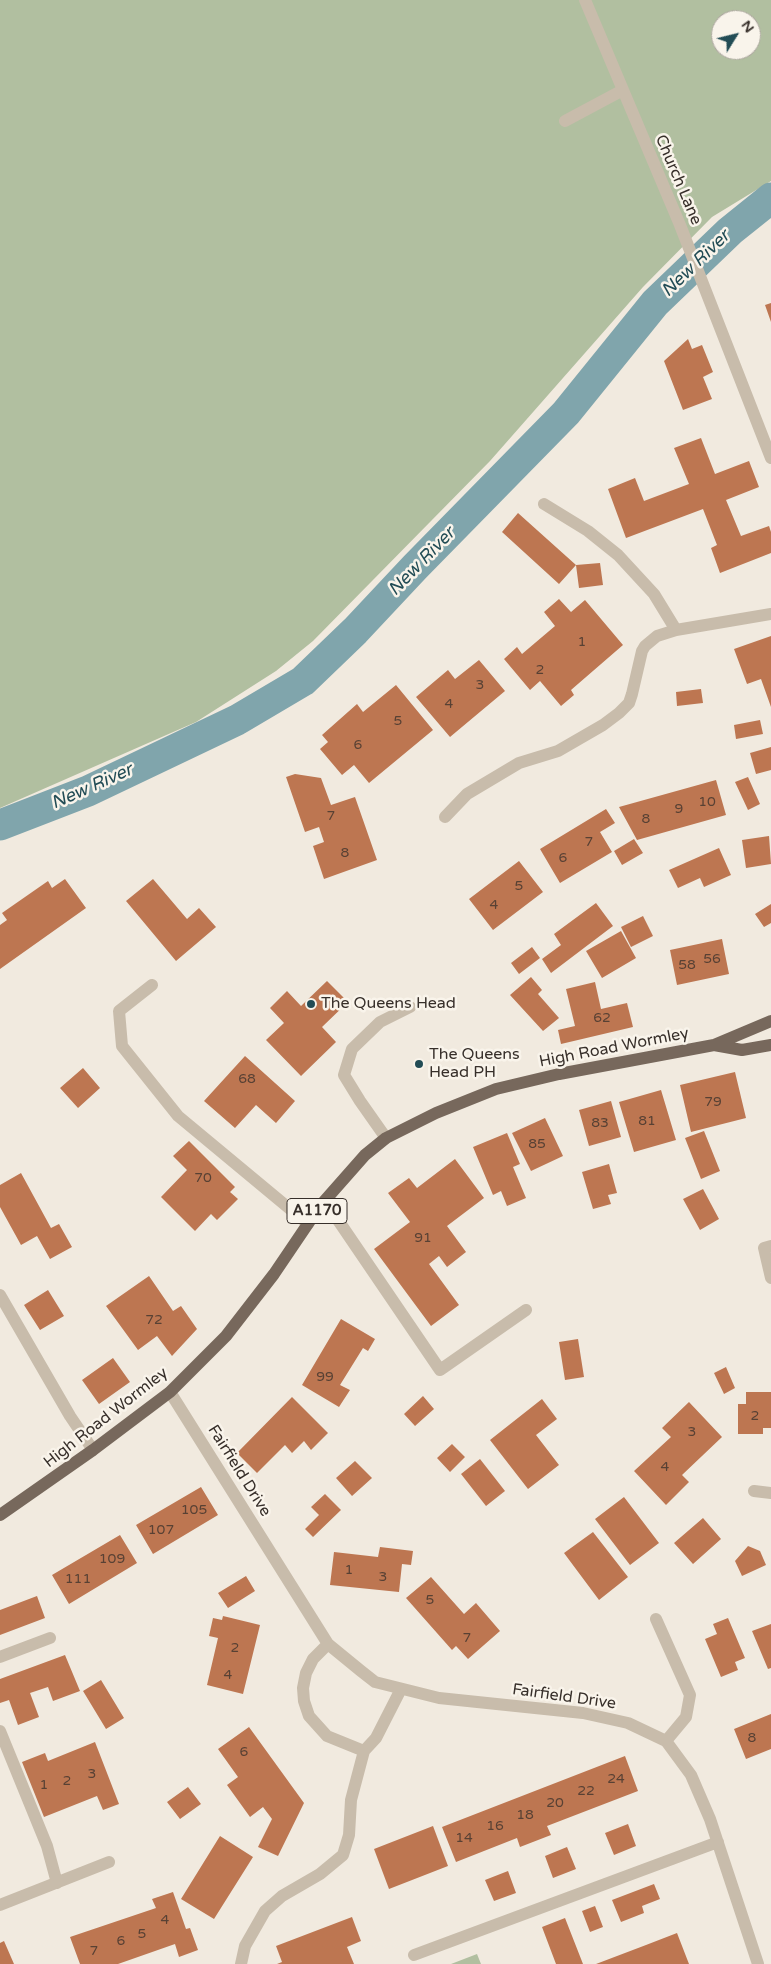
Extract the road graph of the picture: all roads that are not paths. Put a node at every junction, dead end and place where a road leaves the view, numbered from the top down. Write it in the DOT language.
graph roads {
  1 [pos="585,0"];
  2 [pos="623,90"];
  3 [pos="565,121"];
  4 [pos="771,458"];
  5 [pos="544,504"];
  6 [pos="771,614"];
  7 [pos="676,630"];
  8 [pos="446,817"];
  9 [pos="152,985"];
  10 [pos="410,1007"];
  11 [pos="771,1021"];
  12 [pos="771,1045"];
  13 [pos="714,1046"];
  14 [pos="386,1138"];
  15 [pos="325,1201"];
  16 [pos="308,1224"];
  17 [pos="771,1246"];
  18 [pos="771,1278"];
  19 [pos="0,1295"];
  20 [pos="526,1310"];
  21 [pos="170,1392"];
  22 [pos="93,1450"];
  23 [pos="754,1491"];
  24 [pos="771,1493"];
  25 [pos="0,1515"];
  26 [pos="656,1619"];
  27 [pos="50,1638"];
  28 [pos="328,1644"];
  29 [pos="0,1657"];
  30 [pos="401,1689"];
  31 [pos="0,1731"];
  32 [pos="666,1741"];
  33 [pos="364,1751"];
  34 [pos="718,1842"];
  35 [pos="109,1862"];
  36 [pos="57,1883"];
  37 [pos="0,1905"];
  38 [pos="414,1955"];
  39 [pos="241,1964"];
  40 [pos="758,1964"];
  1 -- 2 [label="street, Church Lane"];
  2 -- 3 [label="street"];
  2 -- 4 [label="street, Church Lane"];
  5 -- 7 [label="street"];
  6 -- 7 [label="street"];
  7 -- 8 [label="street"];
  9 -- 16 [label="street"];
  10 -- 14 [label="street"];
  11 -- 13 [label="main road, High Road Wormley / A1170"];
  12 -- 13 [label="main road, High Road Wormley"];
  13 -- 14 [label="main road, High Road Wormley / A1170"];
  14 -- 15 [label="main road, High Road Wormley / A1170"];
  15 -- 16 [label="main road, High Road Wormley / A1170"];
  15 -- 20 [label="street"];
  16 -- 21 [label="main road, High Road Wormley / A1170"];
  17 -- 18 [label="street"];
  19 -- 22 [label="street"];
  21 -- 22 [label="main road, High Road Wormley / A1170"];
  21 -- 28 [label="street, Fairfield Drive"];
  22 -- 25 [label="main road, High Road Wormley / A1170"];
  23 -- 24 [label="street"];
  26 -- 32 [label="street"];
  27 -- 29 [label="street"];
  28 -- 30 [label="street, Fairfield Drive"];
  28 -- 33 [label="street"];
  30 -- 32 [label="street, Fairfield Drive"];
  30 -- 33 [label="street"];
  31 -- 36 [label="street"];
  32 -- 34 [label="street, Fairfield Drive"];
  33 -- 39 [label="street"];
  34 -- 38 [label="street"];
  34 -- 40 [label="street, Fairfield Drive"];
  35 -- 36 [label="street"];
  36 -- 37 [label="street"];
}
